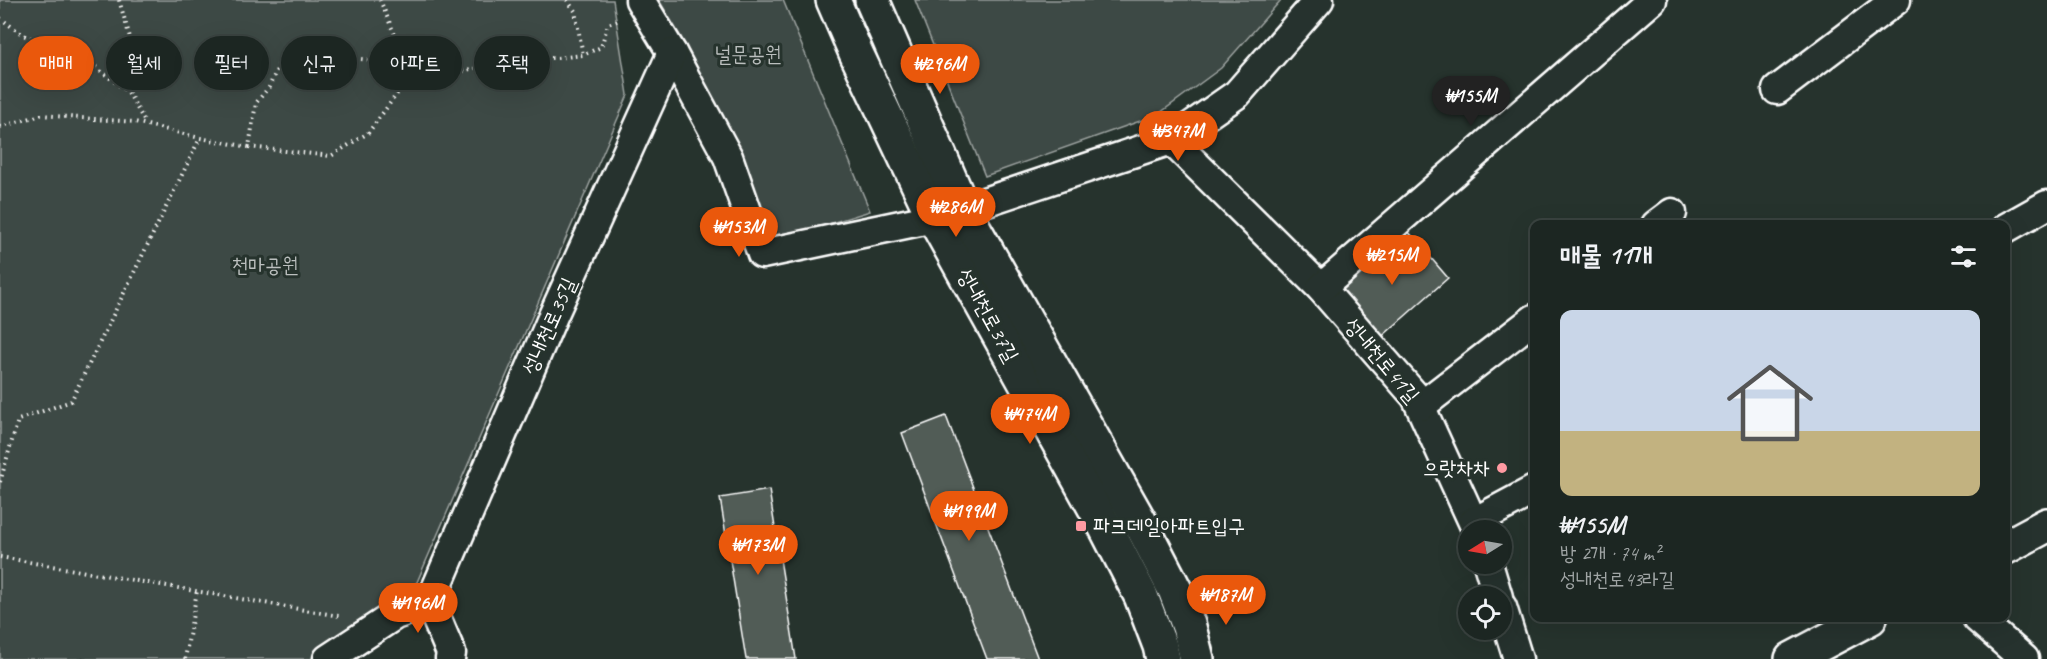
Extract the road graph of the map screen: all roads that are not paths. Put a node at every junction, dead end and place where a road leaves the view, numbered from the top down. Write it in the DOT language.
graph roads {
  1 [pos="640,0"];
  2 [pos="833,0"];
  3 [pos="872,0"];
  4 [pos="1319,0"];
  5 [pos="1652,0"];
  6 [pos="1896,0"];
  7 [pos="672,53"];
  8 [pos="1777,90"];
  9 [pos="1171,140"];
  10 [pos="2047,205"];
  11 [pos="949,213"];
  12 [pos="2010,226"];
  13 [pos="1321,288"];
  14 [pos="1530,321"];
  15 [pos="1420,406"];
  16 [pos="1530,492"];
  17 [pos="1473,520"];
  18 [pos="1486,520"];
  19 [pos="2047,525"];
  20 [pos="2010,545"];
  21 [pos="430,603"];
  22 [pos="1862,622"];
  23 [pos="1982,622"];
  24 [pos="1189,627"];
  25 [pos="1512,640"];
  26 [pos="328,659"];
  27 [pos="450,659"];
  28 [pos="1163,659"];
  29 [pos="1197,659"];
  30 [pos="1218,659"];
  31 [pos="1518,659"];
  32 [pos="1792,659"];
  33 [pos="2024,659"];
  1 -- 7 [label="street"];
  2 -- 11 [label="main road, 성내천로37길"];
  3 -- 11 [label="main road, 성내천로37길"];
  4 -- 9 [label="street"];
  5 -- 13 [label="street"];
  6 -- 8 [label="street"];
  7 -- 11 [label="street"];
  7 -- 21 [label="street, 성내천로35길"];
  9 -- 11 [label="street"];
  9 -- 13 [label="street, 성내천로41길"];
  10 -- 12 [label="street"];
  11 -- 24 [label="main road, 성내천로37길"];
  11 -- 28 [label="main road, 성내천로37길"];
  13 -- 15 [label="street, 성내천로41길"];
  14 -- 15 [label="street"];
  15 -- 17 [label="street, 성내천로41길"];
  16 -- 18 [label="street"];
  19 -- 20 [label="main road"];
  21 -- 26 [label="street"];
  21 -- 27 [label="street"];
  22 -- 32 [label="main road"];
  23 -- 33 [label="street"];
  24 -- 29 [label="main road, 성내천로37길"];
  24 -- 30 [label="main road"];
  25 -- 31 [label="street"];
}
